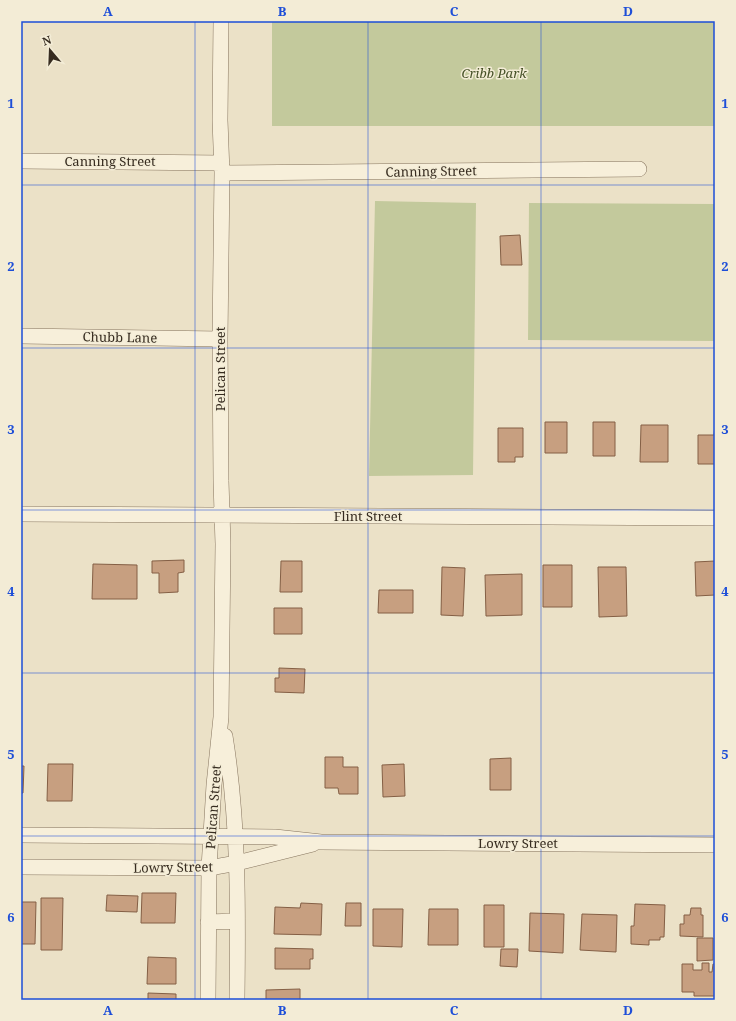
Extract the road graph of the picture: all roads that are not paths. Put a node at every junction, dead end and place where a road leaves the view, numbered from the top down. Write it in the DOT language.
graph roads {
  1 [pos="221,21"];
  2 [pos="21,161"];
  3 [pos="222,168"];
  4 [pos="639,169"];
  5 [pos="21,336"];
  6 [pos="220,339"];
  7 [pos="21,514"];
  8 [pos="222,516"];
  9 [pos="715,518"];
  10 [pos="221,717"];
  11 [pos="21,835"];
  12 [pos="210,837"];
  13 [pos="235,837"];
  14 [pos="322,842"];
  15 [pos="715,845"];
  16 [pos="237,863"];
  17 [pos="21,866"];
  18 [pos="209,868"];
  19 [pos="208,922"];
  20 [pos="237,922"];
  21 [pos="208,1000"];
  22 [pos="237,1000"];
  1 -- 3 [label="street, Pelican Street"];
  2 -- 3 [label="street, Canning Street"];
  3 -- 4 [label="street, Canning Street"];
  3 -- 6 [label="street, Pelican Street"];
  5 -- 6 [label="street, Chubb Lane"];
  6 -- 8 [label="street, Pelican Street"];
  7 -- 8 [label="street, Flint Street"];
  8 -- 9 [label="street, Flint Street"];
  8 -- 10 [label="street, Pelican Street"];
  10 -- 12 [label="street, Pelican Street"];
  10 -- 13 [label="street, Pelican Street"];
  11 -- 12 [label="street, Lowry Street"];
  12 -- 13 [label="street, Lowry Street"];
  12 -- 18 [label="street, Pelican Street"];
  13 -- 14 [label="street, Lowry Street"];
  13 -- 16 [label="street, Pelican Street"];
  14 -- 15 [label="street, Lowry Street"];
  14 -- 16 [label="street, Lowry Street"];
  16 -- 18 [label="street, Lowry Street"];
  16 -- 20 [label="street, Pelican Street"];
  17 -- 18 [label="street, Lowry Street"];
  18 -- 19 [label="street, Pelican Street"];
  19 -- 20 [label="street"];
  19 -- 21 [label="street, Pelican Street"];
  20 -- 22 [label="street, Pelican Street"];
}
